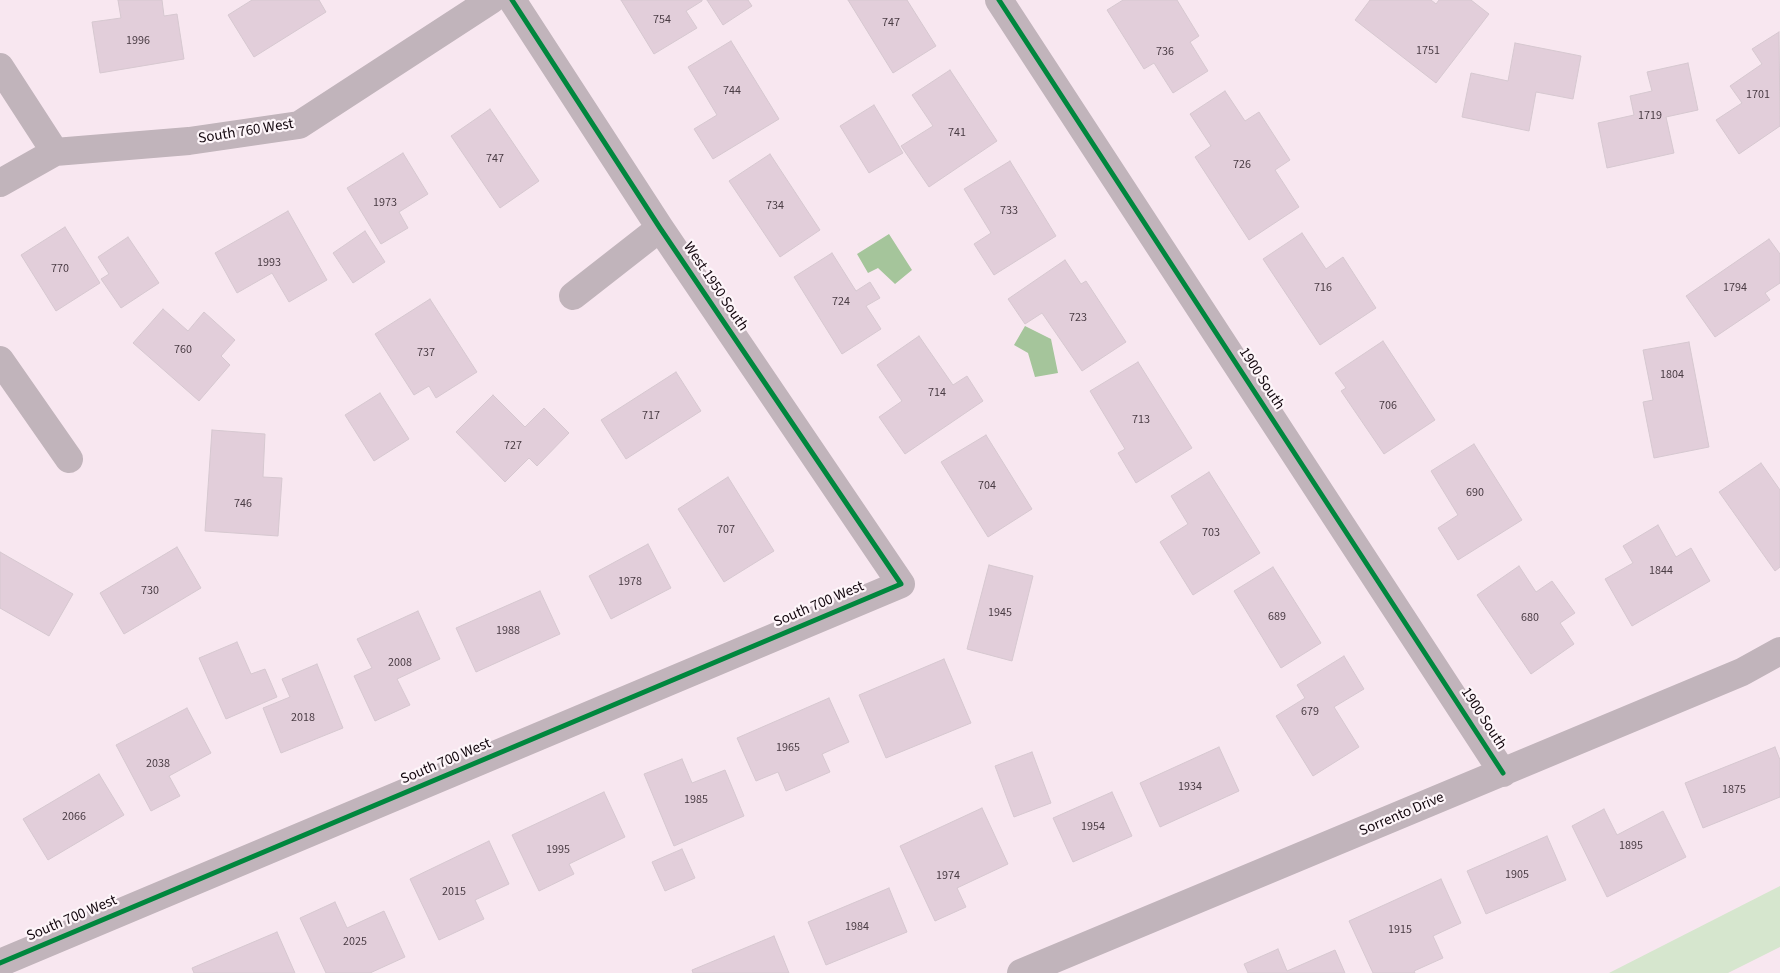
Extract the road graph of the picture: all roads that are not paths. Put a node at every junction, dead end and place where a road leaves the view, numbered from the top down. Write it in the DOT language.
graph roads {
  1 [pos="491,0"];
  2 [pos="512,0"];
  3 [pos="999,0"];
  4 [pos="0,67"];
  5 [pos="55,152"];
  6 [pos="0,183"];
  7 [pos="660,228"];
  8 [pos="573,296"];
  9 [pos="0,360"];
  10 [pos="68,459"];
  11 [pos="901,584"];
  12 [pos="1780,651"];
  13 [pos="1503,772"];
  14 [pos="0,963"];
  15 [pos="1021,973"];
  1 -- 5 [label="street, South 760 West"];
  2 -- 7 [label="street, West 1950 South"];
  3 -- 13 [label="street, 1900 South"];
  4 -- 5 [label="street"];
  5 -- 6 [label="street"];
  7 -- 8 [label="street"];
  7 -- 11 [label="street, West 1950 South"];
  9 -- 10 [label="street"];
  11 -- 14 [label="street, South 700 West"];
  12 -- 13 [label="street, Sorrento Drive"];
  13 -- 15 [label="street, Sorrento Drive"];
}
